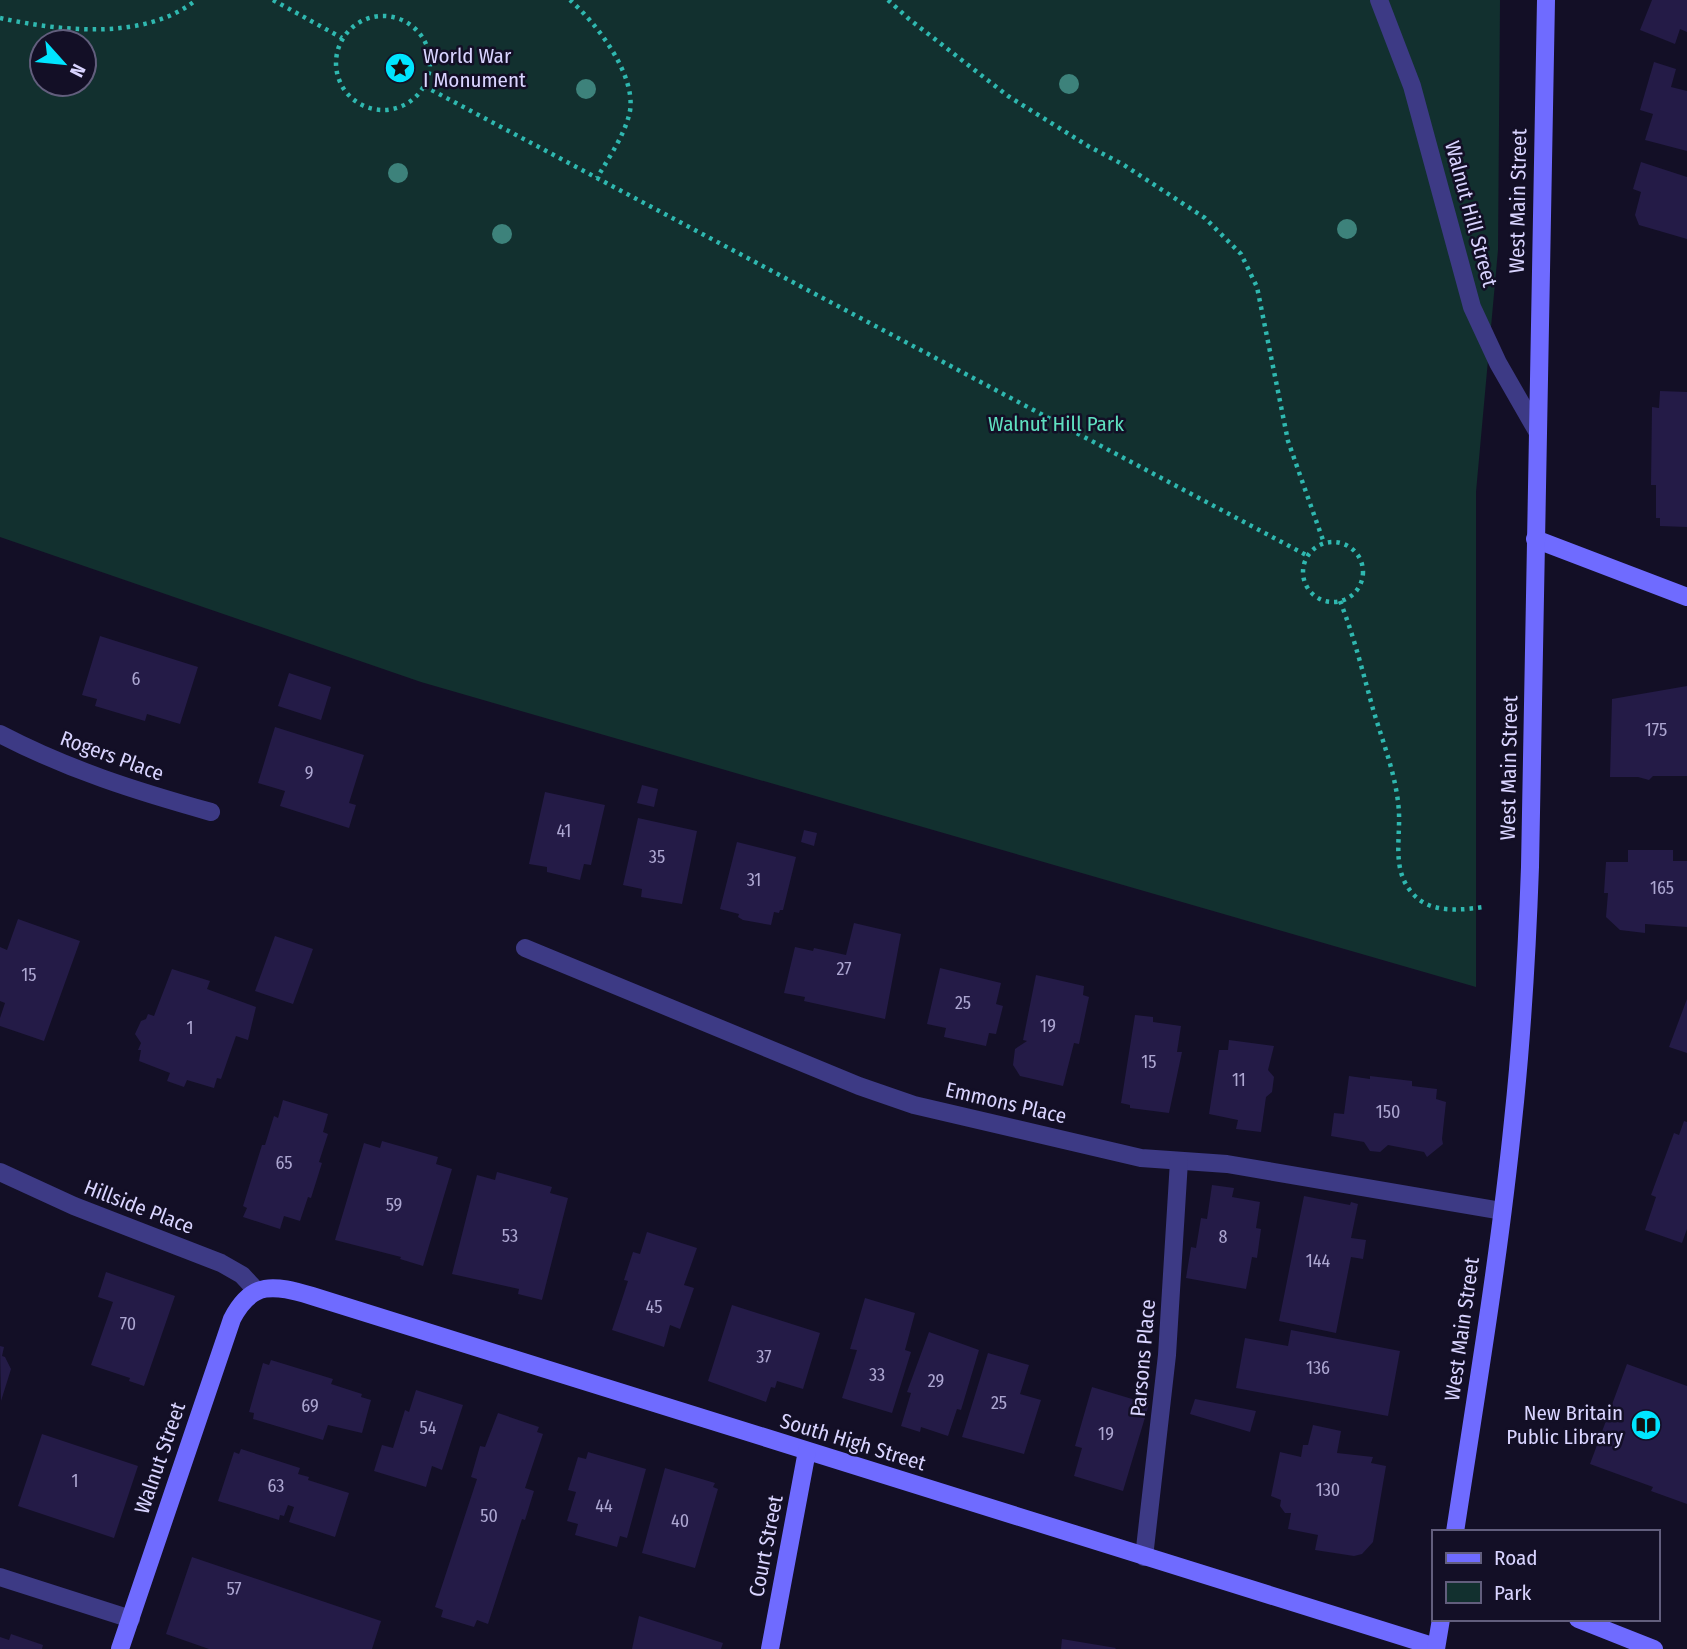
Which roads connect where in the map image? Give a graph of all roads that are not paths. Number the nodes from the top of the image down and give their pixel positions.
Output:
1 (1378, 0) edge
2 (1546, 0) edge
3 (1537, 431) junction
4 (1535, 539) junction
5 (1687, 597) edge
6 (0, 734) edge
7 (211, 812) dead end
8 (525, 948) dead end
9 (1180, 1161) junction
10 (0, 1172) edge
11 (1502, 1211) junction
12 (256, 1290) junction
13 (807, 1451) junction
14 (1455, 1530) edge
15 (1144, 1557) junction
16 (0, 1577) edge
17 (131, 1619) junction
18 (1441, 1621) edge
19 (1583, 1621) edge
20 (1436, 1648) edge
21 (120, 1649) edge
22 (769, 1649) edge
23 (1654, 1649) edge

1 - 3 street, Walnut Hill Street
2 - 3 street, West Main Street
3 - 4 street, West Main Street
4 - 5 street
4 - 11 street, West Main Street
6 - 7 street, Rogers Place
8 - 9 street, Emmons Place
9 - 11 street, Emmons Place
9 - 15 street, Parsons Place
10 - 12 street, Hillside Place
11 - 14 street, West Main Street
12 - 13 street, South High Street
12 - 17 street, Walnut Street
13 - 15 street, South High Street
13 - 22 street, Court Street
15 - 20 street, South High Street
16 - 17 street
17 - 21 street, Walnut Street
18 - 20 street
19 - 23 street

